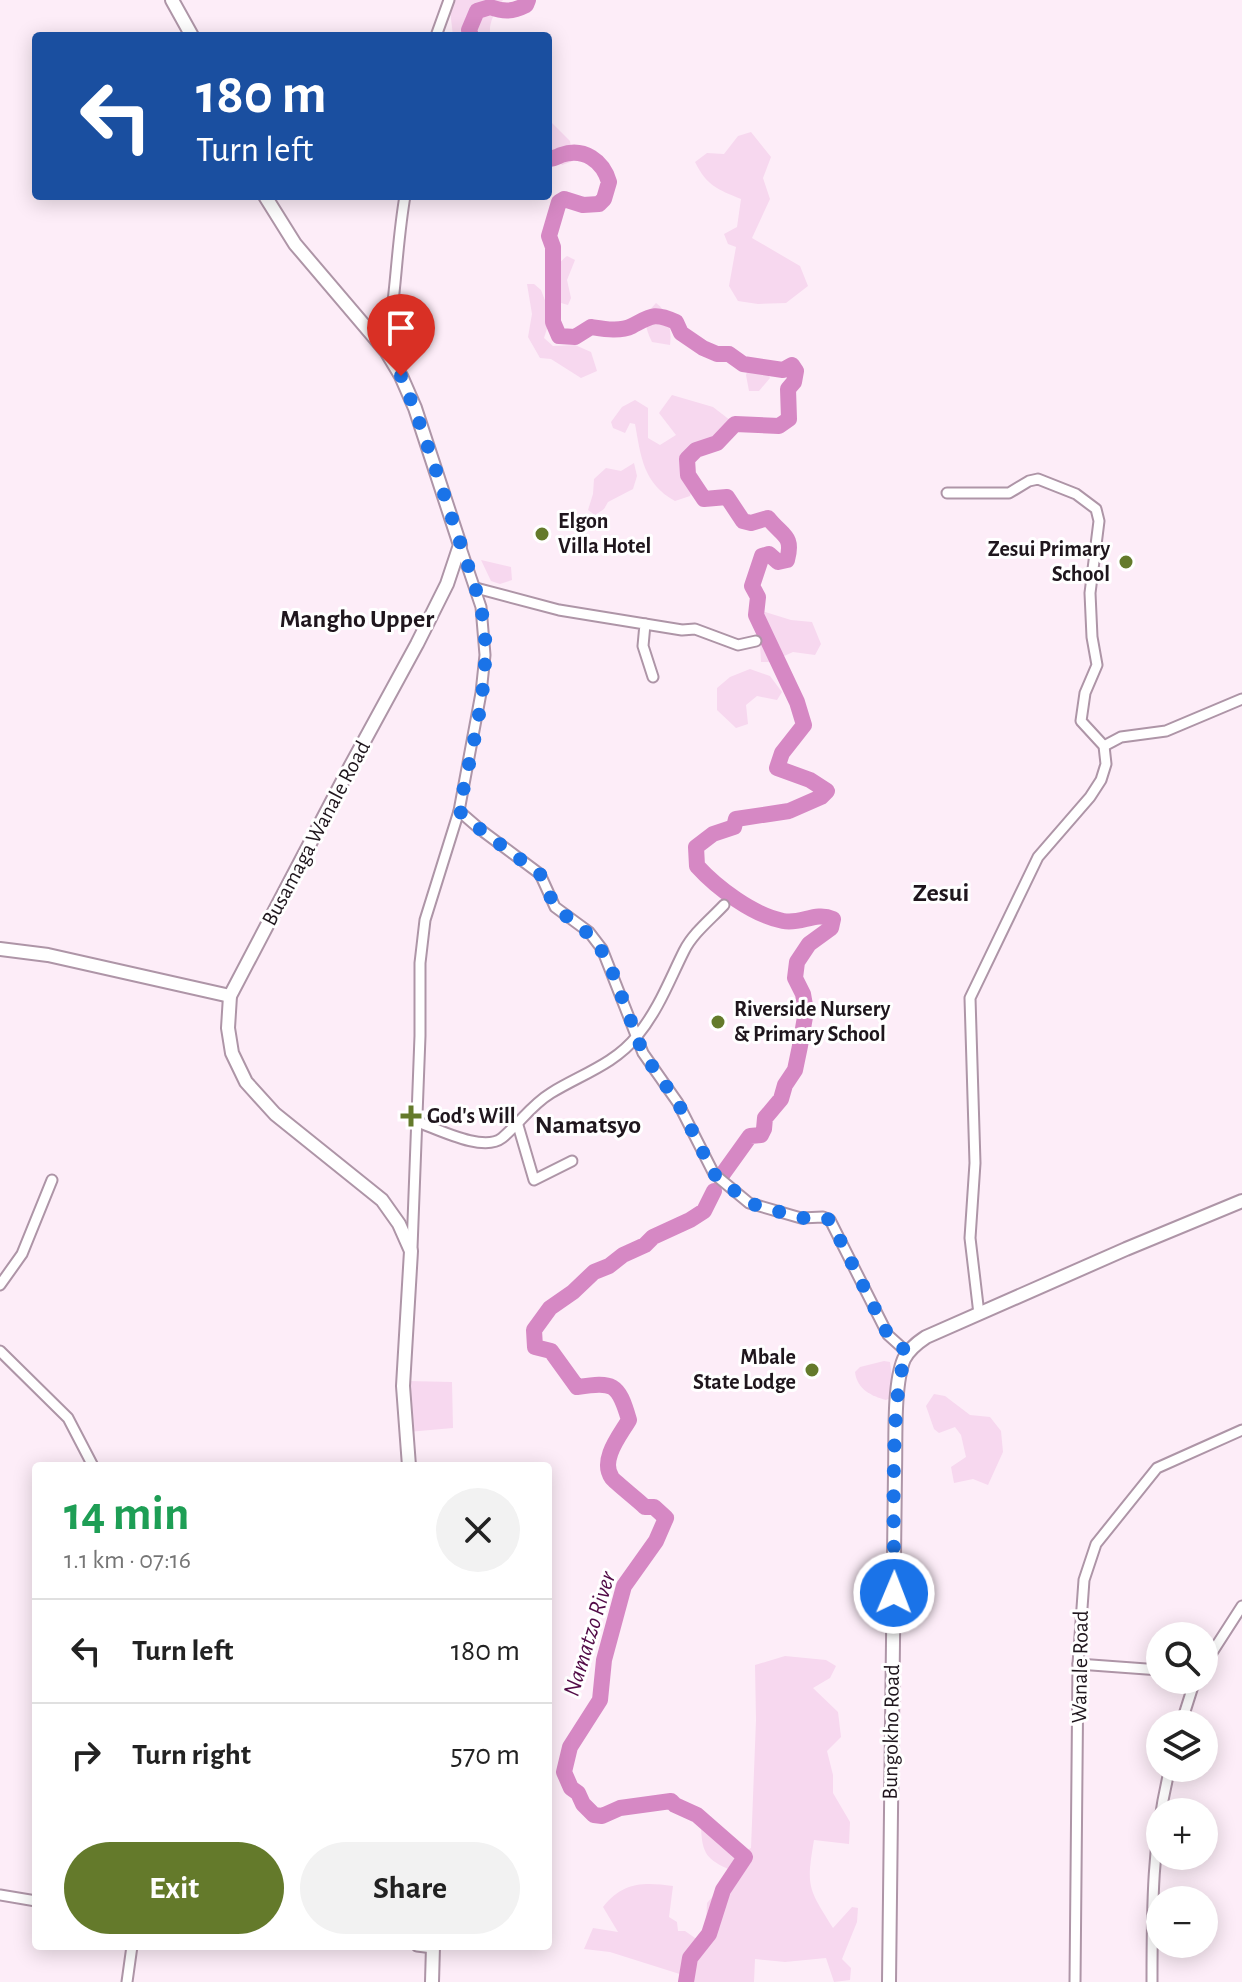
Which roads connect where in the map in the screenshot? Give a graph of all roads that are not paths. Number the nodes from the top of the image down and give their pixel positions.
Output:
1 (172, 0) edge
2 (449, 0) edge
3 (190, 32) edge
4 (437, 32) edge
5 (268, 200) edge
6 (404, 200) edge
7 (386, 351) junction
8 (947, 493) dead end
9 (460, 545) junction
10 (476, 588) junction
11 (645, 624) junction
12 (756, 641) dead end
13 (653, 677) dead end
14 (1242, 699) edge
15 (1104, 746) junction
16 (459, 811) junction
17 (724, 905) dead end
18 (0, 949) edge
19 (230, 996) junction
20 (637, 1037) junction
21 (415, 1121) junction
22 (517, 1122) junction
23 (572, 1161) dead end
24 (52, 1180) dead end
25 (1242, 1201) edge
26 (411, 1251) junction
27 (0, 1285) edge
28 (979, 1314) junction
29 (912, 1348) junction
30 (0, 1351) edge
31 (1242, 1430) edge
32 (91, 1462) edge
33 (409, 1462) edge
34 (1242, 1606) edge
35 (1218, 1643) edge
36 (1078, 1664) junction
37 (1146, 1669) edge
38 (1166, 1782) edge
39 (0, 1895) edge
40 (32, 1900) edge
41 (131, 1950) edge
42 (433, 1950) edge
43 (127, 1982) edge
44 (432, 1982) edge
45 (889, 1982) edge
46 (1075, 1982) edge
47 (1152, 1982) edge

1 - 3 street
2 - 4 street
5 - 7 street
6 - 7 street
7 - 9 street
8 - 15 street
9 - 10 street
9 - 19 street, Busamaga Wanale Road
10 - 11 street
10 - 16 street
11 - 12 street
11 - 13 street
14 - 15 street
15 - 28 street
16 - 20 street
16 - 21 street
17 - 20 street
18 - 19 street
19 - 26 street, Busamaga Wanale Road
20 - 22 street
20 - 29 street
21 - 22 street
21 - 26 street
22 - 23 street
24 - 27 street
25 - 28 street
26 - 33 street
28 - 29 street
29 - 45 street, Bungokho Road
30 - 32 street
31 - 36 street, Wanale Road
34 - 35 street
36 - 37 street
36 - 46 street, Wanale Road
38 - 47 street
39 - 40 street
41 - 43 street
42 - 44 street

